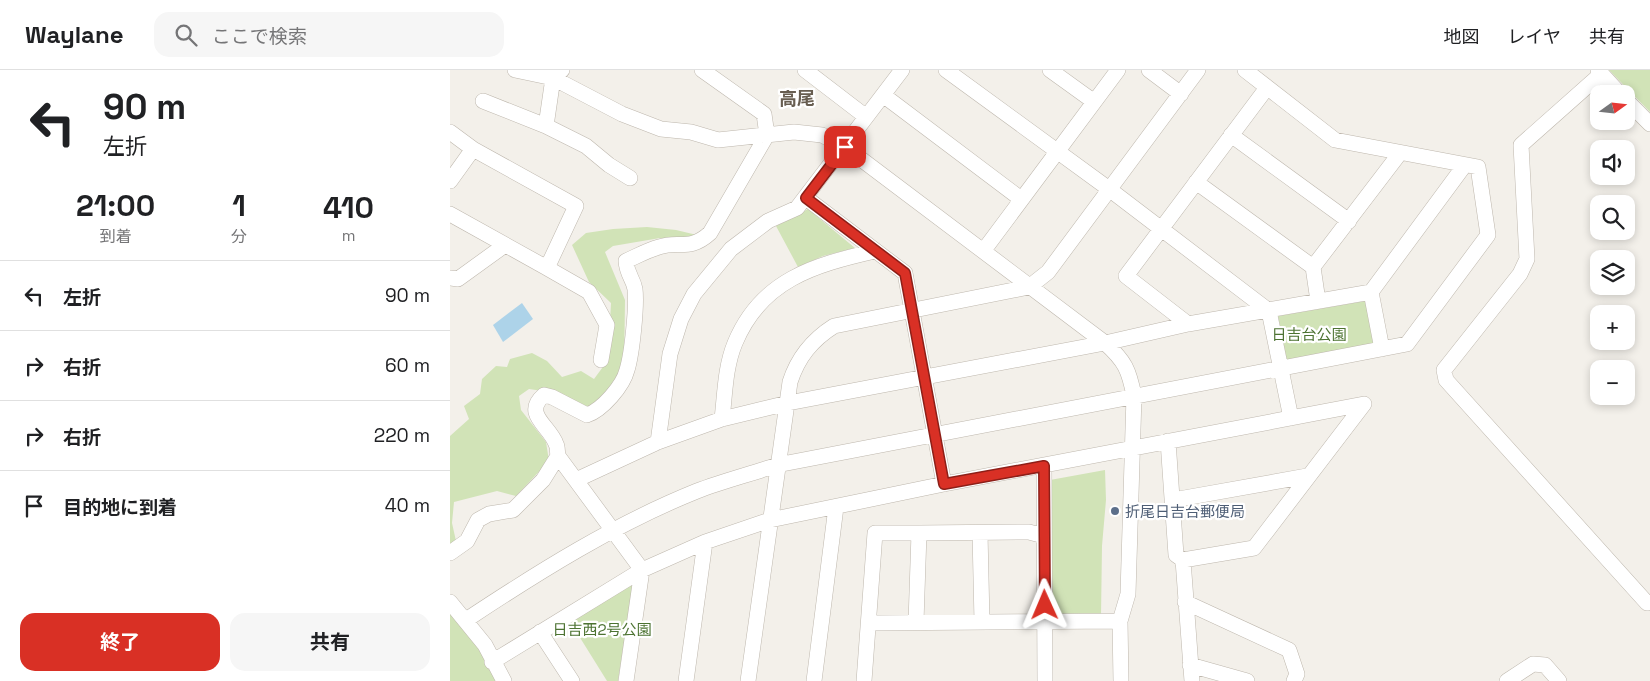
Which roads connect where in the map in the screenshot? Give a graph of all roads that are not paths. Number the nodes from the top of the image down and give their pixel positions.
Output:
1 (515, 70) edge
2 (702, 70) edge
3 (805, 70) edge
4 (902, 70) edge
5 (946, 70) edge
6 (1050, 70) edge
7 (1118, 70) edge
8 (1149, 70) edge
9 (1198, 70) edge
10 (1245, 70) edge
11 (1600, 72) edge
12 (557, 74) edge
13 (821, 75) edge
14 (1612, 85) edge
15 (1266, 88) junction
16 (1181, 94) junction
17 (883, 95) junction
18 (483, 101) dead end
19 (1093, 101) junction
20 (1635, 109) edge
21 (865, 116) junction
22 (1650, 124) edge
23 (546, 126) junction
24 (450, 132) edge
25 (767, 135) junction
26 (1231, 135) junction
27 (845, 147) junction
28 (473, 149) junction
29 (1058, 152) junction
30 (1400, 153) junction
31 (1464, 166) junction
32 (630, 178) dead end
33 (450, 181) edge
34 (1196, 182) junction
35 (1109, 189) junction
36 (806, 198) junction
37 (1021, 199) junction
38 (450, 214) edge
39 (1349, 222) junction
40 (1161, 229) junction
41 (505, 245) junction
42 (984, 250) junction
43 (875, 251) junction
44 (1313, 267) junction
45 (547, 268) junction
46 (450, 278) edge
47 (1029, 287) junction
48 (1371, 292) junction
49 (1318, 301) junction
50 (913, 310) junction
51 (1270, 311) junction
52 (1188, 324) junction
53 (1105, 343) junction
54 (1382, 349) junction
55 (601, 360) dead end
56 (1281, 369) junction
57 (924, 378) junction
58 (1134, 396) junction
59 (788, 403) junction
60 (1291, 418) junction
61 (722, 419) junction
62 (936, 434) junction
63 (1168, 441) junction
64 (658, 442) junction
65 (1132, 449) junction
66 (558, 456) junction
67 (777, 465) junction
68 (1044, 466) junction
69 (1307, 476) junction
70 (576, 480) junction
71 (944, 484) junction
72 (1173, 500) junction
73 (836, 506) junction
74 (770, 520) junction
75 (612, 530) junction
76 (919, 533) junction
77 (980, 533) junction
78 (1044, 536) junction
79 (705, 542) junction
80 (450, 553) edge
81 (1183, 560) junction
82 (642, 570) junction
83 (450, 602) edge
84 (1185, 602) junction
85 (1647, 603) dead end
86 (466, 620) junction
87 (1120, 621) junction
88 (916, 622) junction
89 (982, 622) junction
90 (1045, 622) junction
91 (869, 623) junction
92 (540, 632) junction
93 (492, 662) junction
94 (1190, 665) junction
95 (504, 681) edge
96 (572, 681) edge
97 (626, 681) edge
98 (686, 681) edge
99 (748, 681) edge
100 (814, 681) edge
101 (864, 681) edge
102 (1045, 681) edge
103 (1121, 681) edge
104 (1192, 681) edge
105 (1247, 681) edge
106 (1294, 681) edge
107 (1507, 681) edge
108 (1559, 681) edge

1 - 12 street
2 - 25 street
3 - 13 street
4 - 17 street
5 - 29 street
6 - 19 street
7 - 19 street
8 - 16 street
9 - 16 street
10 - 15 street
11 - 14 street
11 - 85 street
12 - 23 street
12 - 25 street
13 - 21 street
15 - 26 street
15 - 30 street
16 - 35 street
17 - 21 street
17 - 37 street
18 - 23 street
19 - 29 street
20 - 22 street
21 - 27 street
23 - 32 street
24 - 28 street
25 - 27 street
25 - 66 street
26 - 34 street
26 - 39 street
27 - 36 street
27 - 42 street
28 - 33 street
28 - 45 street
29 - 35 street
29 - 37 street
30 - 31 street
30 - 39 street
31 - 48 street
31 - 54 street
34 - 40 street
34 - 44 street
35 - 40 street
35 - 47 street
36 - 43 street
36 - 64 street
37 - 42 street
38 - 41 street
39 - 44 street
40 - 51 street
40 - 52 street
41 - 45 street
41 - 46 street
42 - 47 street
43 - 50 street
43 - 61 street
44 - 49 street
45 - 55 street
47 - 50 street
47 - 53 street
48 - 49 street
48 - 54 street
49 - 51 street
50 - 57 street
50 - 59 street
51 - 52 street
51 - 56 street
52 - 53 street
53 - 57 street
53 - 58 street
54 - 56 street
56 - 58 street
56 - 60 street
57 - 59 street
57 - 62 street
58 - 62 street
58 - 65 street
59 - 61 street
59 - 67 street
60 - 63 street
60 - 69 street
61 - 64 street
62 - 67 street
62 - 71 street
63 - 65 street
63 - 72 street
64 - 70 street
65 - 68 street
65 - 87 street
66 - 70 street
66 - 80 street
67 - 74 street
67 - 75 street
68 - 71 street
68 - 78 street
69 - 72 street
69 - 81 street
70 - 75 street
71 - 73 street
72 - 81 street
73 - 74 street
73 - 100 street
74 - 79 street
74 - 99 street
75 - 82 street
75 - 86 street
76 - 77 street
76 - 88 street
76 - 91 street
77 - 78 street
77 - 89 street
78 - 90 street
79 - 82 street
79 - 98 street
81 - 84 street
82 - 92 street
82 - 97 street
83 - 86 street
84 - 94 street
84 - 106 street
86 - 93 street
87 - 90 street
87 - 103 street
88 - 89 street
88 - 91 street
89 - 90 street
90 - 102 street
91 - 101 street
92 - 93 street
92 - 96 street
93 - 95 street
94 - 104 street
94 - 105 street
107 - 108 street

